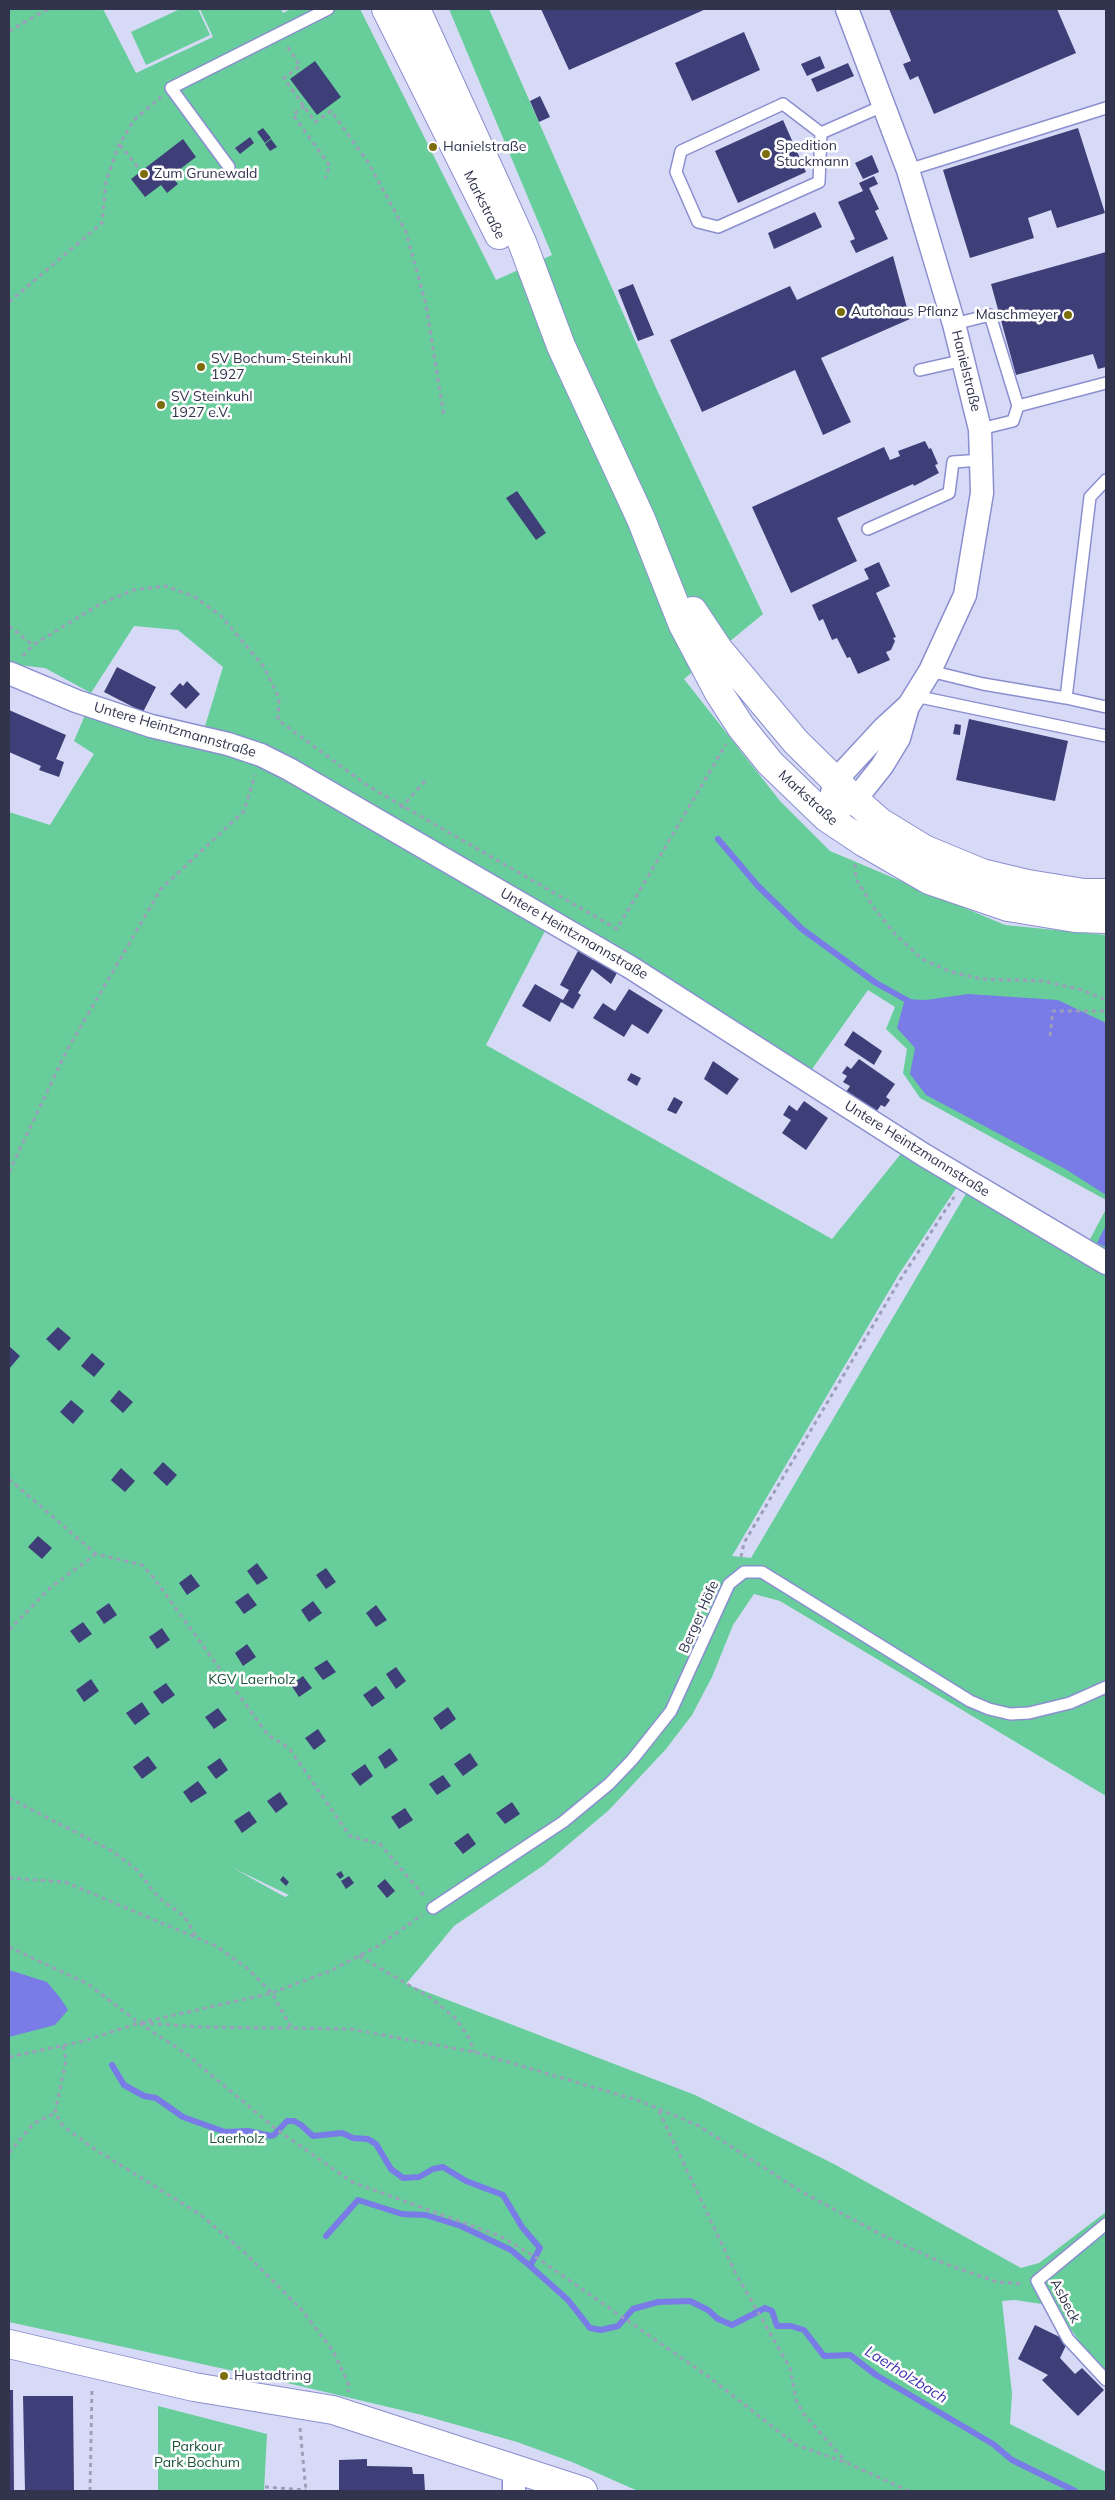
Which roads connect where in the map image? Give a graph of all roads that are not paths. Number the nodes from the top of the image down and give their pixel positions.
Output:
1 (328, 9) edge
2 (386, 9) edge
3 (416, 9) edge
4 (847, 9) edge
5 (885, 105) junction
6 (1106, 108) edge
7 (821, 133) junction
8 (228, 168) dead end
9 (908, 170) junction
10 (954, 324) junction
11 (561, 346) junction
12 (964, 360) junction
13 (920, 370) dead end
14 (1106, 383) edge
15 (1018, 406) junction
16 (980, 429) junction
17 (982, 460) junction
18 (1106, 480) edge
19 (640, 519) junction
20 (868, 530) dead end
21 (930, 671) junction
22 (9, 673) edge
23 (1066, 698) junction
24 (912, 701) junction
25 (1106, 707) edge
26 (1106, 736) edge
27 (835, 781) junction
28 (854, 800) junction
29 (826, 817) junction
30 (1106, 893) edge
31 (1106, 920) edge
32 (1106, 1263) edge
33 (1106, 1687) edge
34 (433, 1908) road end
35 (1106, 2224) edge
36 (9, 2344) edge
37 (1106, 2380) edge
38 (514, 2479) edge
39 (582, 2491) edge

1 - 8 lane
2 - 11 main road, Markstraße
3 - 11 main road, Markstraße
4 - 5 street, Hanielstraße
5 - 7 lane
5 - 9 street, Hanielstraße
6 - 9 lane
7 - 7 lane
9 - 10 street, Hanielstraße
10 - 12 street, Hanielstraße
10 - 15 lane
11 - 19 main road, Markstraße
12 - 13 lane
12 - 16 street, Hanielstraße
14 - 15 lane
15 - 16 lane
16 - 17 street, Hanielstraße
17 - 20 lane
17 - 21 street, Hanielstraße
18 - 23 lane
19 - 27 main road, Markstraße
19 - 29 main road, Markstraße
21 - 23 lane
21 - 24 street, Hanielstraße
22 - 32 street, Untere Heintzmannstraße
23 - 25 lane
24 - 26 lane
24 - 27 street, Hanielstraße
24 - 28 street, Hanielstraße
27 - 28 main road, Markstraße
27 - 29 street, Hanielstraße
28 - 29 street, Hanielstraße
28 - 30 main road, Markstraße
29 - 31 main road, Markstraße
33 - 34 lane, Berger Höfe
35 - 37 lane, Asbeck
36 - 38 main road
38 - 39 main road

